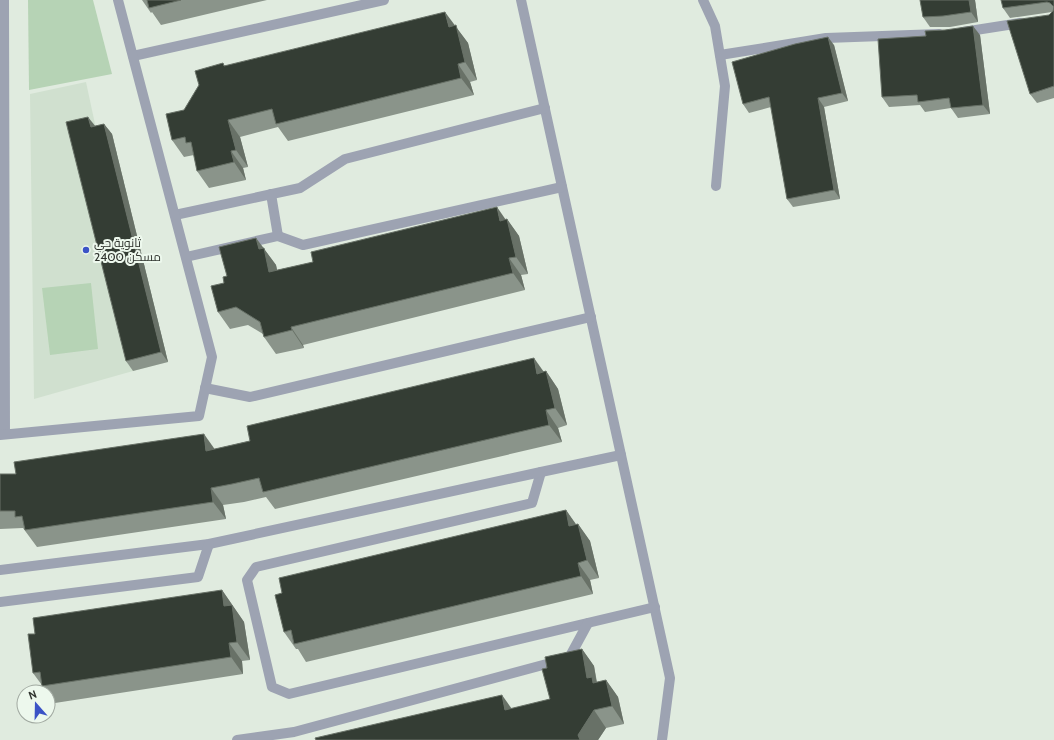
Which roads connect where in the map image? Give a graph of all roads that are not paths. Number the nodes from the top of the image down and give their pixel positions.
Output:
1 (4, 0) edge
2 (118, 0) edge
3 (384, 0) edge
4 (521, 0) edge
5 (702, 0) edge
6 (1030, 22) edge
7 (720, 55) junction
8 (133, 56) junction
9 (2, 74) edge
10 (545, 108) junction
11 (716, 186) dead end
12 (562, 187) junction
13 (271, 194) junction
14 (175, 215) junction
15 (278, 236) junction
16 (2, 242) edge
17 (186, 257) junction
18 (591, 317) junction
19 (2, 335) edge
20 (205, 388) junction
21 (2, 435) edge
22 (621, 455) junction
23 (541, 472) junction
24 (209, 544) junction
25 (0, 570) edge
26 (0, 602) edge
27 (655, 607) junction
28 (588, 623) junction
29 (294, 736) edge
30 (237, 740) edge
31 (662, 740) edge

1 - 9 street
2 - 8 street
3 - 8 street
4 - 10 street
5 - 7 street
6 - 7 street
7 - 11 street
8 - 14 street
9 - 16 street
10 - 12 street
10 - 13 street
12 - 15 street
12 - 18 street
13 - 14 street
13 - 15 street
14 - 17 street
15 - 17 street
16 - 19 street
17 - 20 street
18 - 20 street
18 - 22 street
19 - 21 street
20 - 21 street
22 - 23 street
22 - 27 street
23 - 24 street
23 - 28 street
24 - 25 street
24 - 26 street
27 - 28 street
27 - 31 street
28 - 29 street
29 - 30 street

